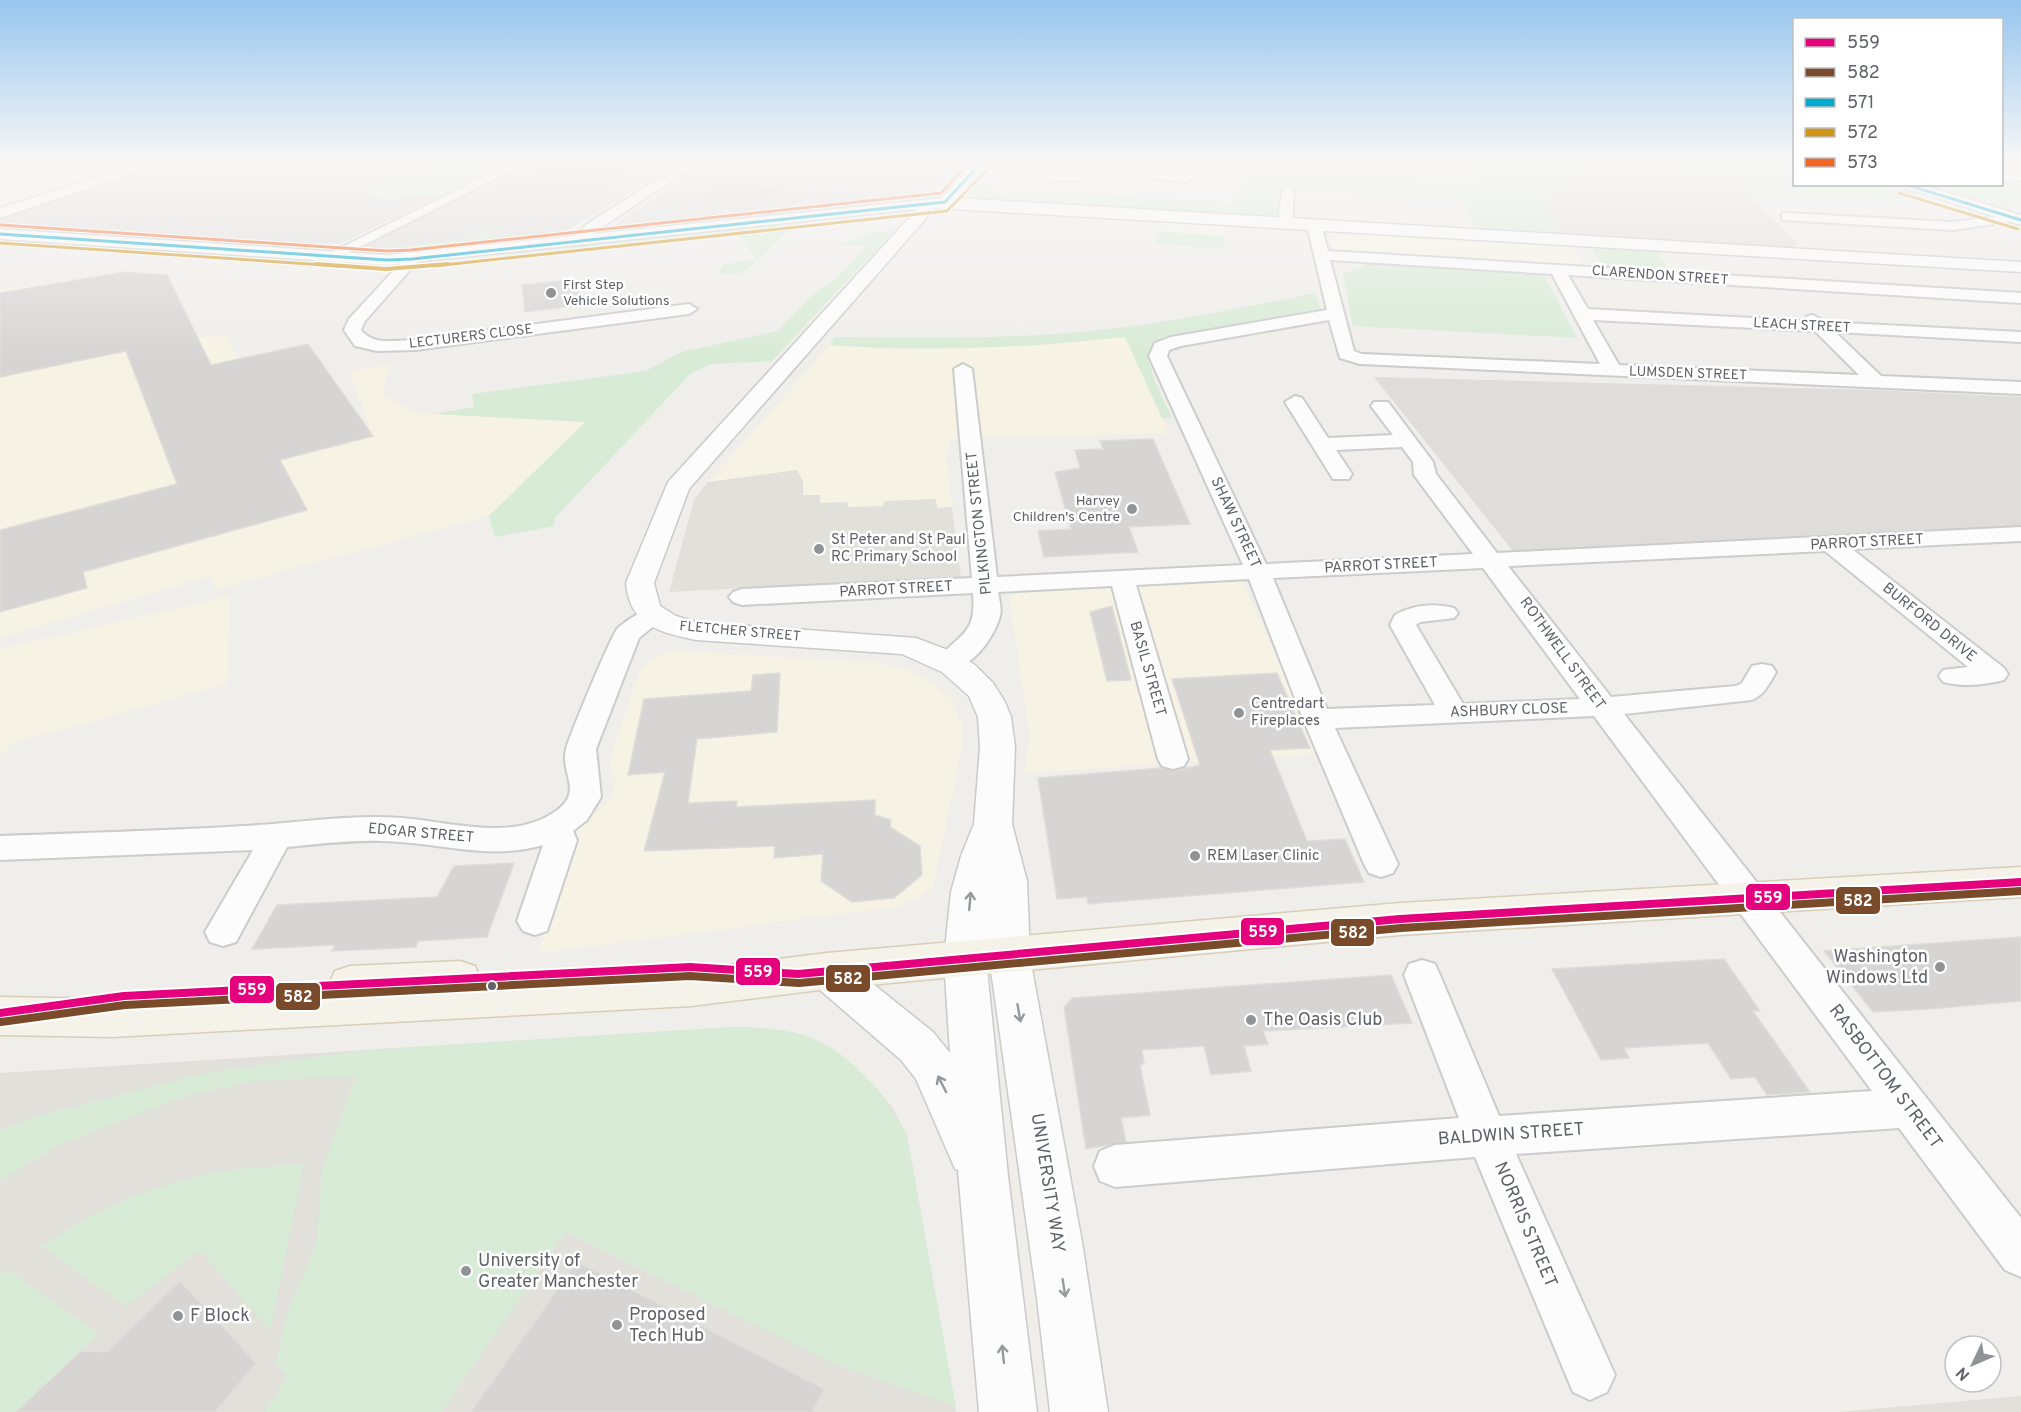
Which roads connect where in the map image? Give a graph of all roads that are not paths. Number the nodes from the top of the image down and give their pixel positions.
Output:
1 (390, 227) edge
2 (592, 227) edge
3 (712, 227) edge
4 (915, 227) edge
5 (1315, 227) edge
6 (1347, 227) edge
7 (0, 234) edge
8 (1578, 240) junction
9 (578, 241) junction
10 (1322, 255) junction
11 (331, 256) junction
12 (412, 259) junction
13 (2021, 267) edge
14 (1558, 270) junction
15 (1598, 272) junction
16 (1775, 284) junction
17 (1999, 297) junction
18 (2021, 298) edge
19 (689, 309) dead end
20 (2021, 313) edge
21 (1335, 314) junction
22 (1582, 314) junction
23 (1819, 326) junction
24 (2021, 337) edge
25 (963, 369) dead end
26 (1613, 371) junction
27 (1876, 382) junction
28 (2021, 388) edge
29 (1295, 402) dead end
30 (1382, 406) dead end
31 (1408, 441) junction
32 (1322, 444) junction
33 (1341, 474) dead end
34 (2021, 534) edge
35 (1832, 545) junction
36 (1492, 560) junction
37 (1258, 572) junction
38 (1122, 579) junction
39 (987, 585) junction
40 (742, 597) dead end
41 (1445, 613) dead end
42 (653, 616) junction
43 (950, 663) junction
44 (1762, 672) dead end
45 (1953, 676) dead end
46 (1600, 707) junction
47 (1454, 713) junction
48 (1317, 719) junction
49 (1173, 759) dead end
50 (555, 827) junction
51 (277, 836) junction
52 (0, 848) edge
53 (1382, 864) dead end
54 (2021, 882) edge
55 (1749, 899) junction
56 (535, 921) dead end
57 (223, 932) dead end
58 (987, 957) junction
59 (812, 973) junction
60 (1422, 975) dead end
61 (0, 1014) edge
62 (1908, 1108) junction
63 (1487, 1136) junction
64 (1115, 1167) dead end
65 (983, 1176) junction
66 (2021, 1254) edge
67 (1590, 1375) dead end
68 (1008, 1412) edge
69 (1079, 1412) edge

1 - 11 street
2 - 9 street
3 - 9 street
4 - 42 street
5 - 10 street
6 - 8 street
7 - 11 street
8 - 13 street
8 - 15 street
9 - 12 street
10 - 14 street, CLARENDON STREET
10 - 21 street
11 - 12 street
12 - 19 street, LECTURERS CLOSE
14 - 15 street, CLARENDON STREET
14 - 22 street
15 - 16 street, CLARENDON STREET
16 - 17 street, CLARENDON STREET
16 - 23 street
17 - 18 street, CLARENDON STREET
17 - 20 street
21 - 26 street, LUMSDEN STREET
21 - 37 street, SHAW STREET
22 - 23 street, LEACH STREET
22 - 26 street
23 - 24 street, LEACH STREET
23 - 27 street
25 - 39 street, PILKINGTON STREET
26 - 27 street, LUMSDEN STREET
27 - 28 street, LUMSDEN STREET
29 - 32 street
30 - 31 street, ROTHWELL STREET
31 - 32 street
31 - 36 street, ROTHWELL STREET
32 - 33 street
34 - 35 street, PARROT STREET
35 - 36 street, PARROT STREET
35 - 45 street, BURFORD DRIVE
36 - 37 street, PARROT STREET
36 - 46 street, ROTHWELL STREET
37 - 38 street, PARROT STREET
37 - 48 street, SHAW STREET
38 - 39 street, PARROT STREET
38 - 49 street, BASIL STREET
39 - 40 street, PARROT STREET
39 - 43 street, PILKINGTON STREET
41 - 47 street
42 - 43 street, FLETCHER STREET
42 - 50 street, EDGAR STREET
43 - 58 street, FLETCHER STREET
44 - 46 street, ASHBURY CLOSE
46 - 47 street, ASHBURY CLOSE
46 - 55 street, ROTHWELL STREET
47 - 48 street, ASHBURY CLOSE
48 - 53 street, SHAW STREET
50 - 51 street, EDGAR STREET
50 - 56 street
51 - 52 street, EDGAR STREET
51 - 57 street
54 - 55 main road
55 - 58 main road
55 - 62 street, RASBOTTOM STREET
58 - 59 main road
58 - 65 street
58 -> 69 street, UNIVERSITY WAY
59 - 61 main road
65 -> 59 street
60 - 63 street, NORRIS STREET
62 - 63 street, BALDWIN STREET
62 - 66 street, RASBOTTOM STREET
63 - 64 street, BALDWIN STREET
63 - 67 street, NORRIS STREET
68 -> 65 street

